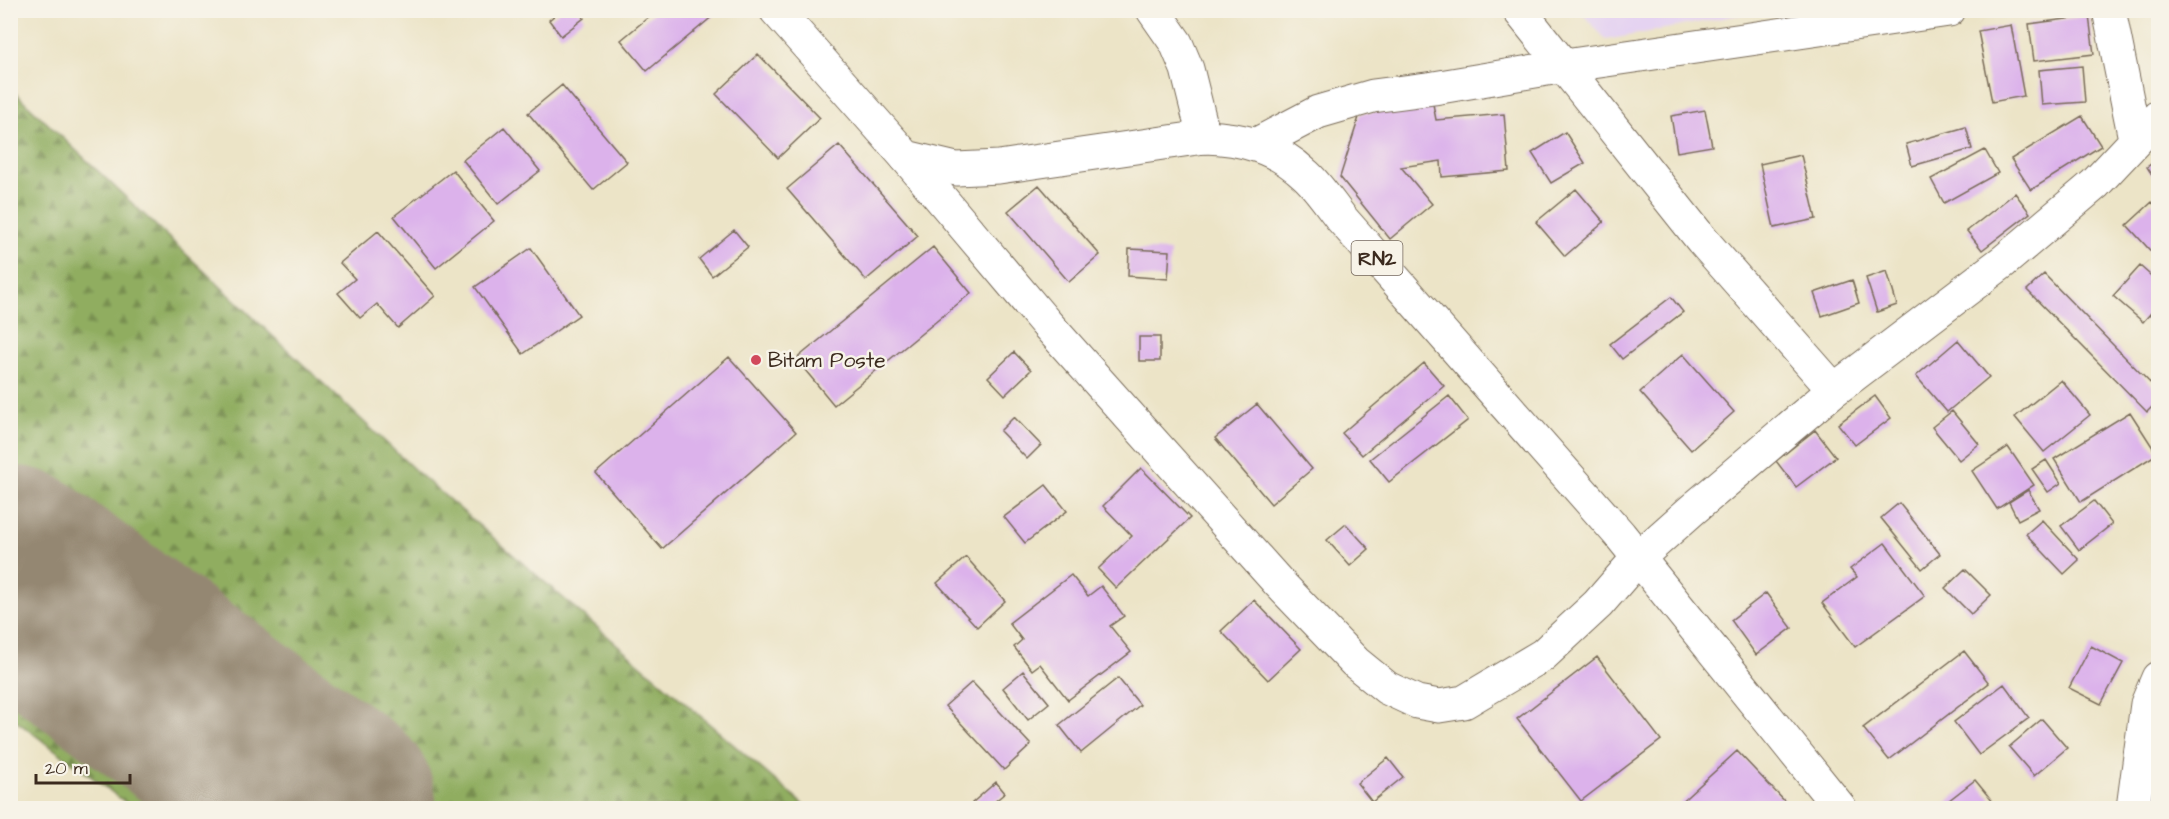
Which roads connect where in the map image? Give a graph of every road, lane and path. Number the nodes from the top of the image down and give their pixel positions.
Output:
1 (776, 10) edge
2 (1153, 10) edge
3 (1519, 10) edge
4 (1949, 10) edge
5 (2109, 10) edge
6 (1565, 66) junction
7 (2158, 117) edge
8 (1204, 137) junction
9 (2135, 139) junction
10 (1257, 144) junction
11 (906, 157) junction
12 (1834, 390) junction
13 (1638, 558) junction
14 (2158, 678) edge
15 (1839, 808) edge
16 (2133, 808) edge

1 - 11 main road
2 - 8 main road
3 - 6 main road
4 - 6 main road
5 - 9 main road
6 - 10 main road
6 - 12 main road
7 - 9 main road
8 - 10 main road, RN2
8 - 11 main road, RN2
9 - 12 main road
10 - 13 main road, RN2
11 - 13 main road
12 - 13 main road
13 - 15 main road, RN2
14 - 16 main road

